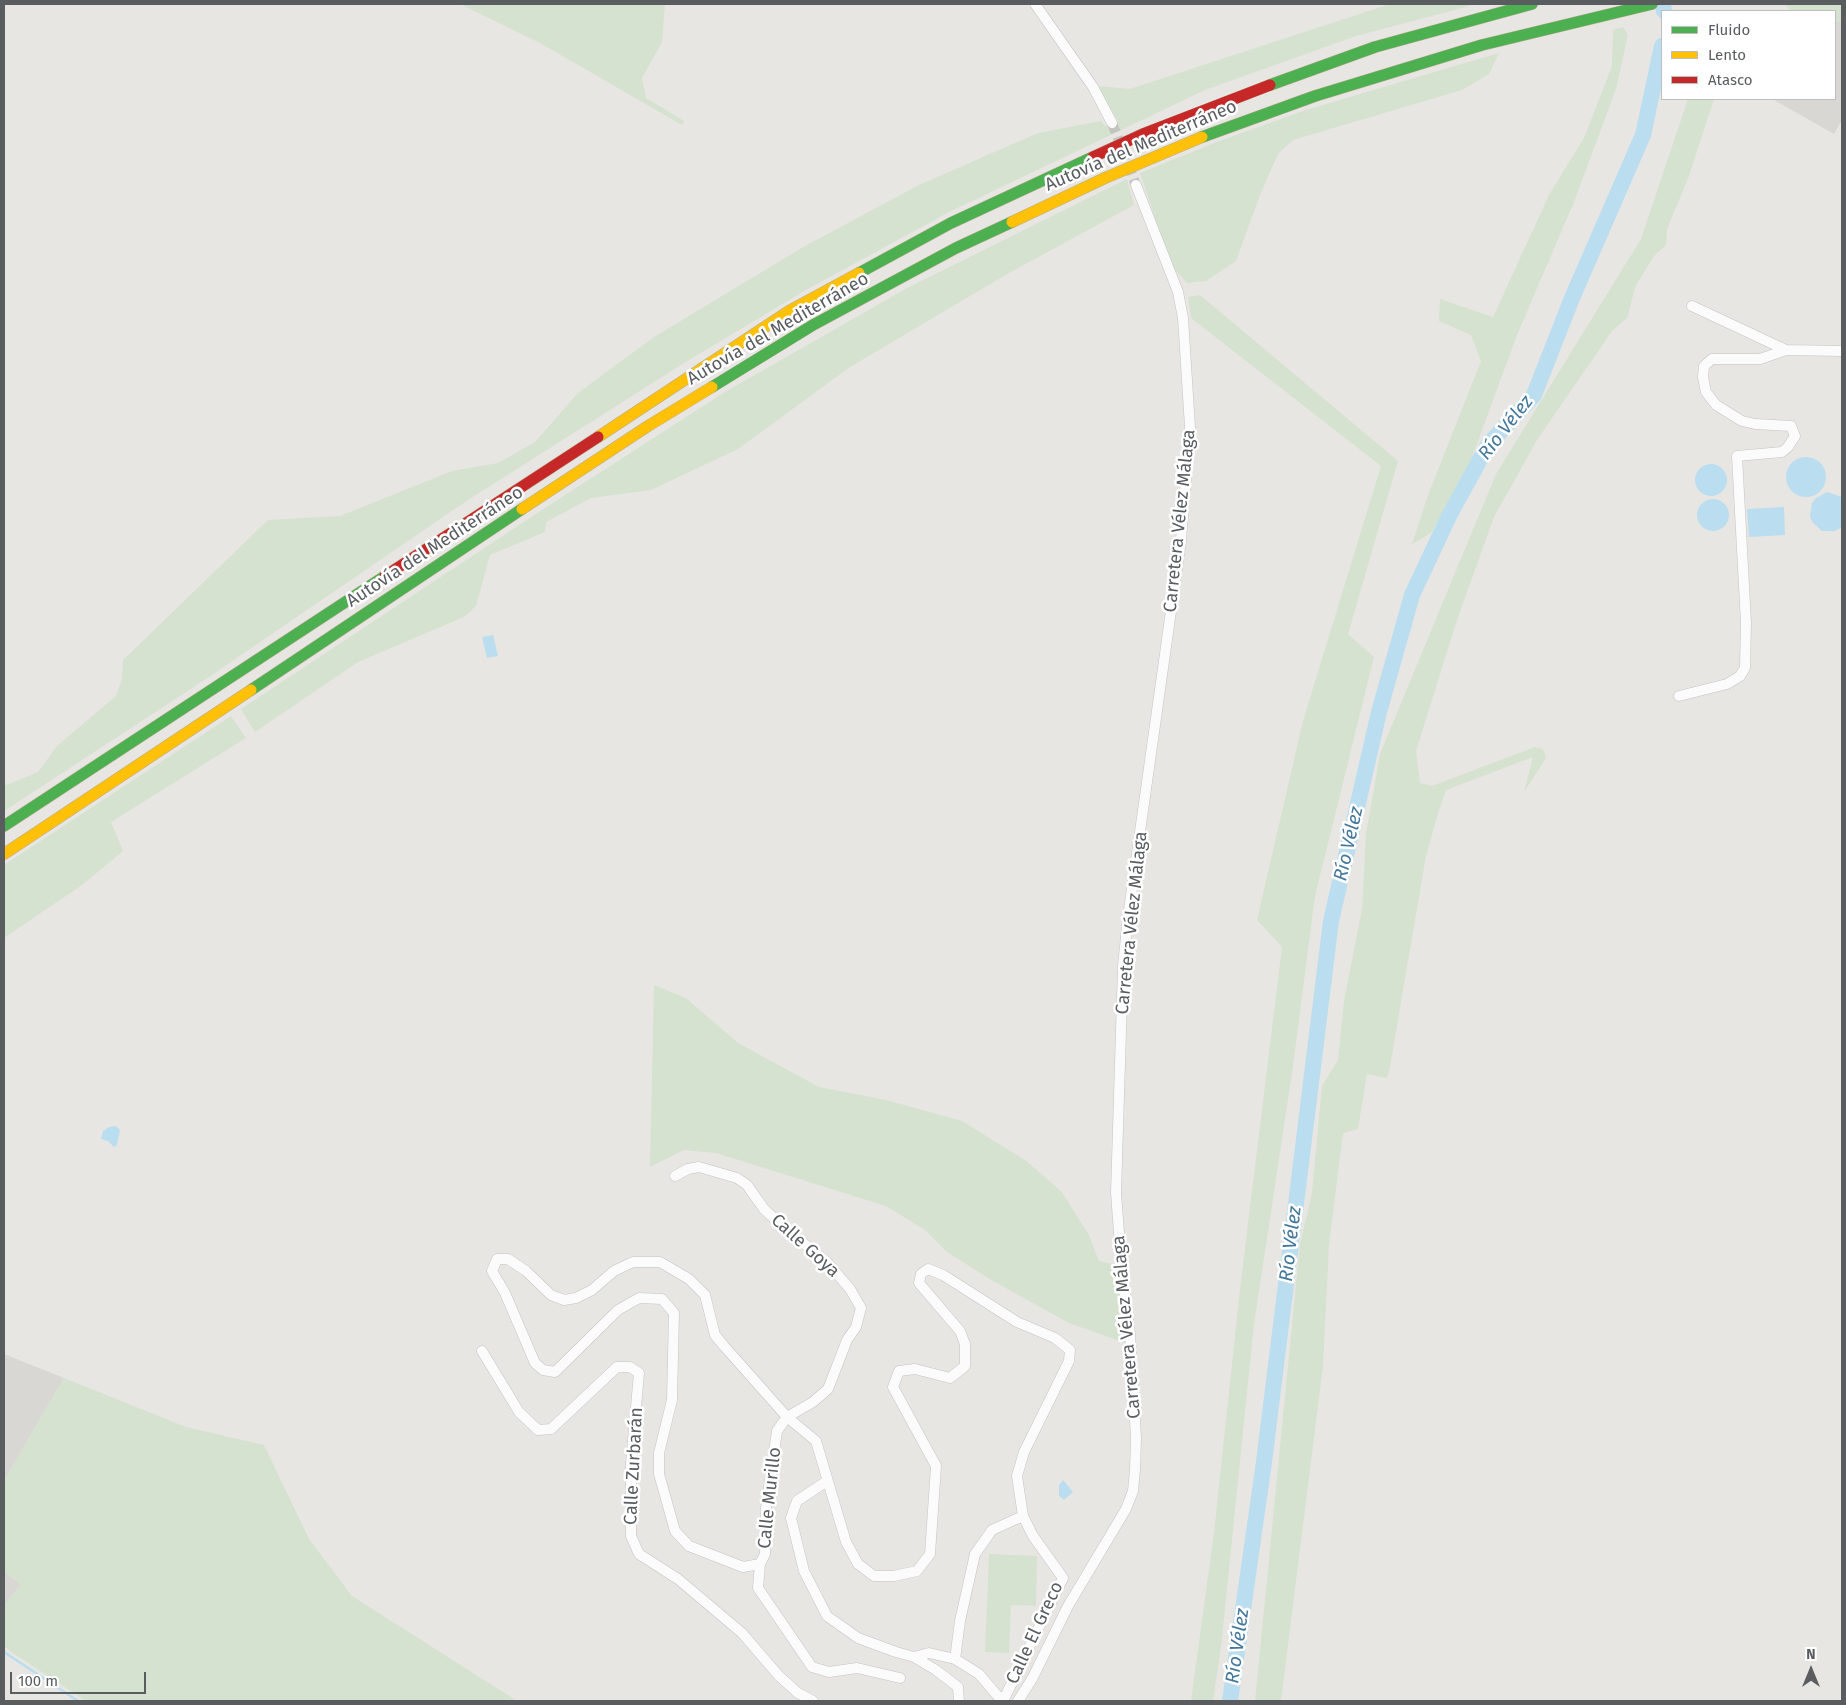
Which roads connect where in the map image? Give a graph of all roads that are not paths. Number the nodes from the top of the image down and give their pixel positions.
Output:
1 (1035, 4) edge
2 (1532, 4) edge
3 (1652, 4) edge
4 (1112, 123) tunnel mouth
5 (1136, 185) tunnel mouth
6 (1692, 306) dead end
7 (1786, 350) junction
8 (1842, 351) edge
9 (1679, 696) dead end
10 (4, 826) edge
11 (4, 854) edge
12 (675, 1176) dead end
13 (482, 1351) dead end
14 (787, 1417) junction
15 (827, 1481) junction
16 (1023, 1516) junction
17 (760, 1564) junction
18 (914, 1657) junction
19 (955, 1659) junction
20 (900, 1678) dead end
21 (814, 1701) edge
22 (959, 1701) edge
23 (1002, 1701) edge
24 (1018, 1701) edge

1 - 4 street
2 - 10 highway, Autovía del Mediterráneo
3 - 11 highway, Autovía del Mediterráneo
5 - 24 street, Carretera Vélez Málaga
6 - 7 street
7 - 8 street
7 - 9 street
12 - 14 street, Calle Goya
13 - 21 street, Calle Zurbarán
14 - 15 street
14 - 17 street, Calle Murillo
14 - 17 street, Calle Murillo
15 - 16 street, Calle El Greco
15 - 18 street
16 - 19 street
16 - 23 street, Calle El Greco
17 - 20 street, Calle Murillo
18 - 19 street
18 - 22 street
19 - 23 street

